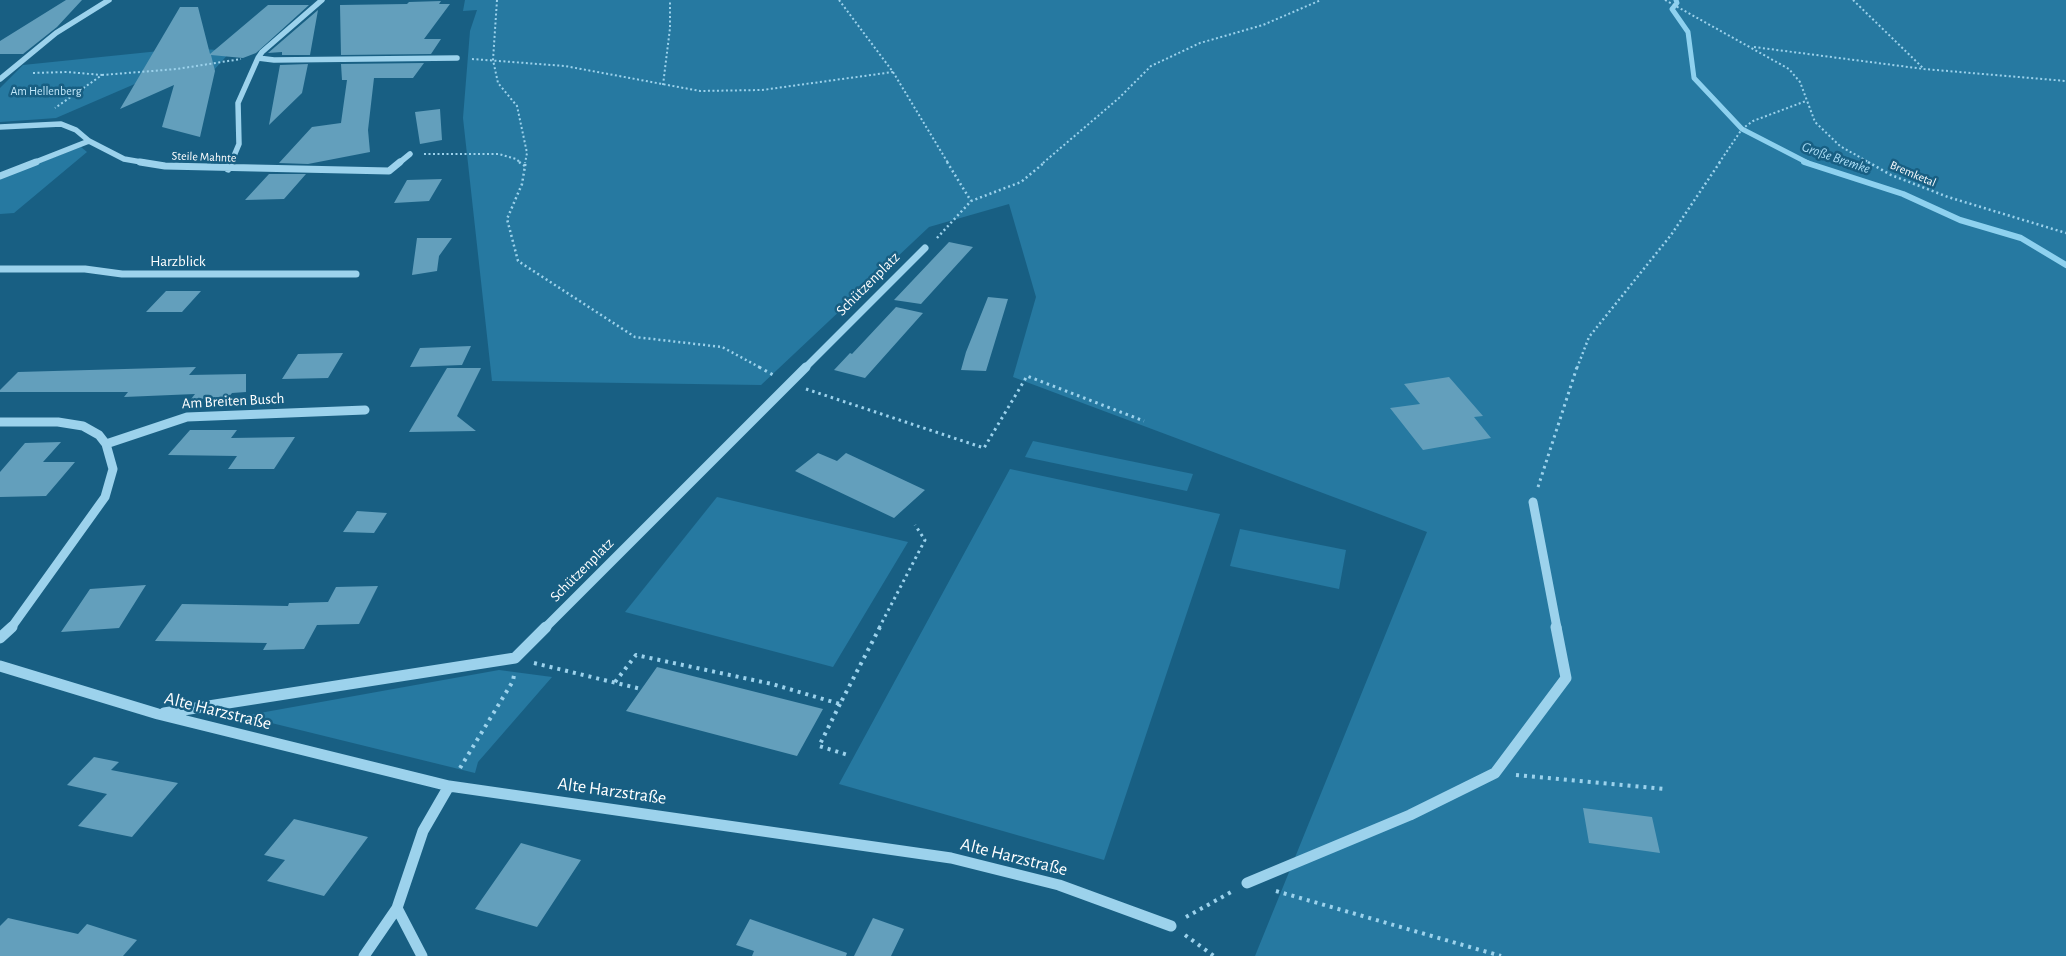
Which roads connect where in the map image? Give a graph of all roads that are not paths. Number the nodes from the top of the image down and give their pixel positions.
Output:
1 (109, 0) edge
2 (322, 0) edge
3 (258, 58) junction
4 (457, 58) road end
5 (2, 77) edge
6 (0, 127) edge
7 (89, 141) junction
8 (410, 154) road end
9 (228, 169) junction
10 (389, 171) joint
11 (0, 176) edge
12 (925, 248) road end
13 (0, 269) edge
14 (356, 274) dead end
15 (366, 410) dead end
16 (0, 422) edge
17 (106, 444) junction
18 (1534, 502) road end
19 (0, 638) edge
20 (0, 666) edge
21 (158, 714) junction
22 (449, 786) junction
23 (1247, 883) road end
24 (397, 908) junction
25 (1171, 926) road end
26 (364, 956) edge
27 (422, 956) edge

1 - 5 street
2 - 3 street
3 - 4 street
3 - 9 street
6 - 7 street, Steile Mahnte
7 - 9 street, Steile Mahnte
7 - 11 street
8 - 10 street, Steile Mahnte
9 - 10 street, Steile Mahnte
12 - 21 street, Schützenplatz
13 - 14 street, Harzblick
15 - 17 street, Am Breiten Busch
16 - 17 street
17 - 19 street
18 - 23 street
20 - 21 street, Alte Harzstraße
21 - 22 street, Alte Harzstraße
22 - 24 street
22 - 25 street, Alte Harzstraße
24 - 26 street
24 - 27 street

